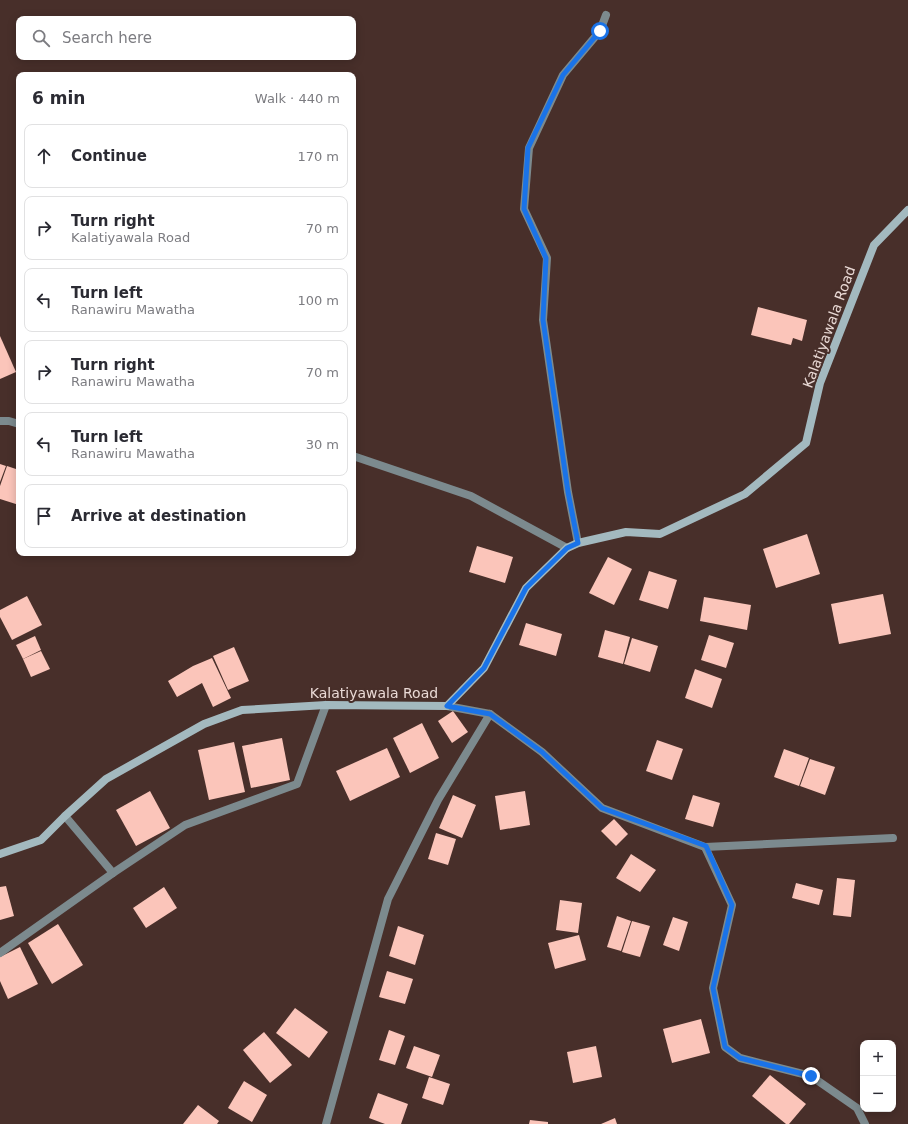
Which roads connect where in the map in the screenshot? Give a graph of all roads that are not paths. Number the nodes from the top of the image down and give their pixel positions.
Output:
1 (606, 14) dead end
2 (908, 210) edge
3 (0, 422) edge
4 (16, 423) edge
5 (356, 457) edge
6 (578, 543) junction
7 (567, 548) junction
8 (326, 705) junction
9 (447, 706) junction
10 (490, 714) junction
11 (65, 816) junction
12 (892, 838) dead end
13 (706, 846) junction
14 (0, 854) edge
15 (113, 872) junction
16 (0, 953) edge
17 (326, 1124) edge
18 (865, 1124) edge

1 - 6 street
2 - 6 street, Kalatiyawala Road
3 - 4 street
5 - 7 street
6 - 7 street, Kalatiyawala Road
7 - 9 street, Kalatiyawala Road
8 - 9 street, Kalatiyawala Road
8 - 11 street, Kalatiyawala Road
8 - 15 street
9 - 10 street
10 - 13 street
10 - 17 street
11 - 14 street, Kalatiyawala Road
11 - 15 street
12 - 13 street
13 - 18 street
15 - 16 street

